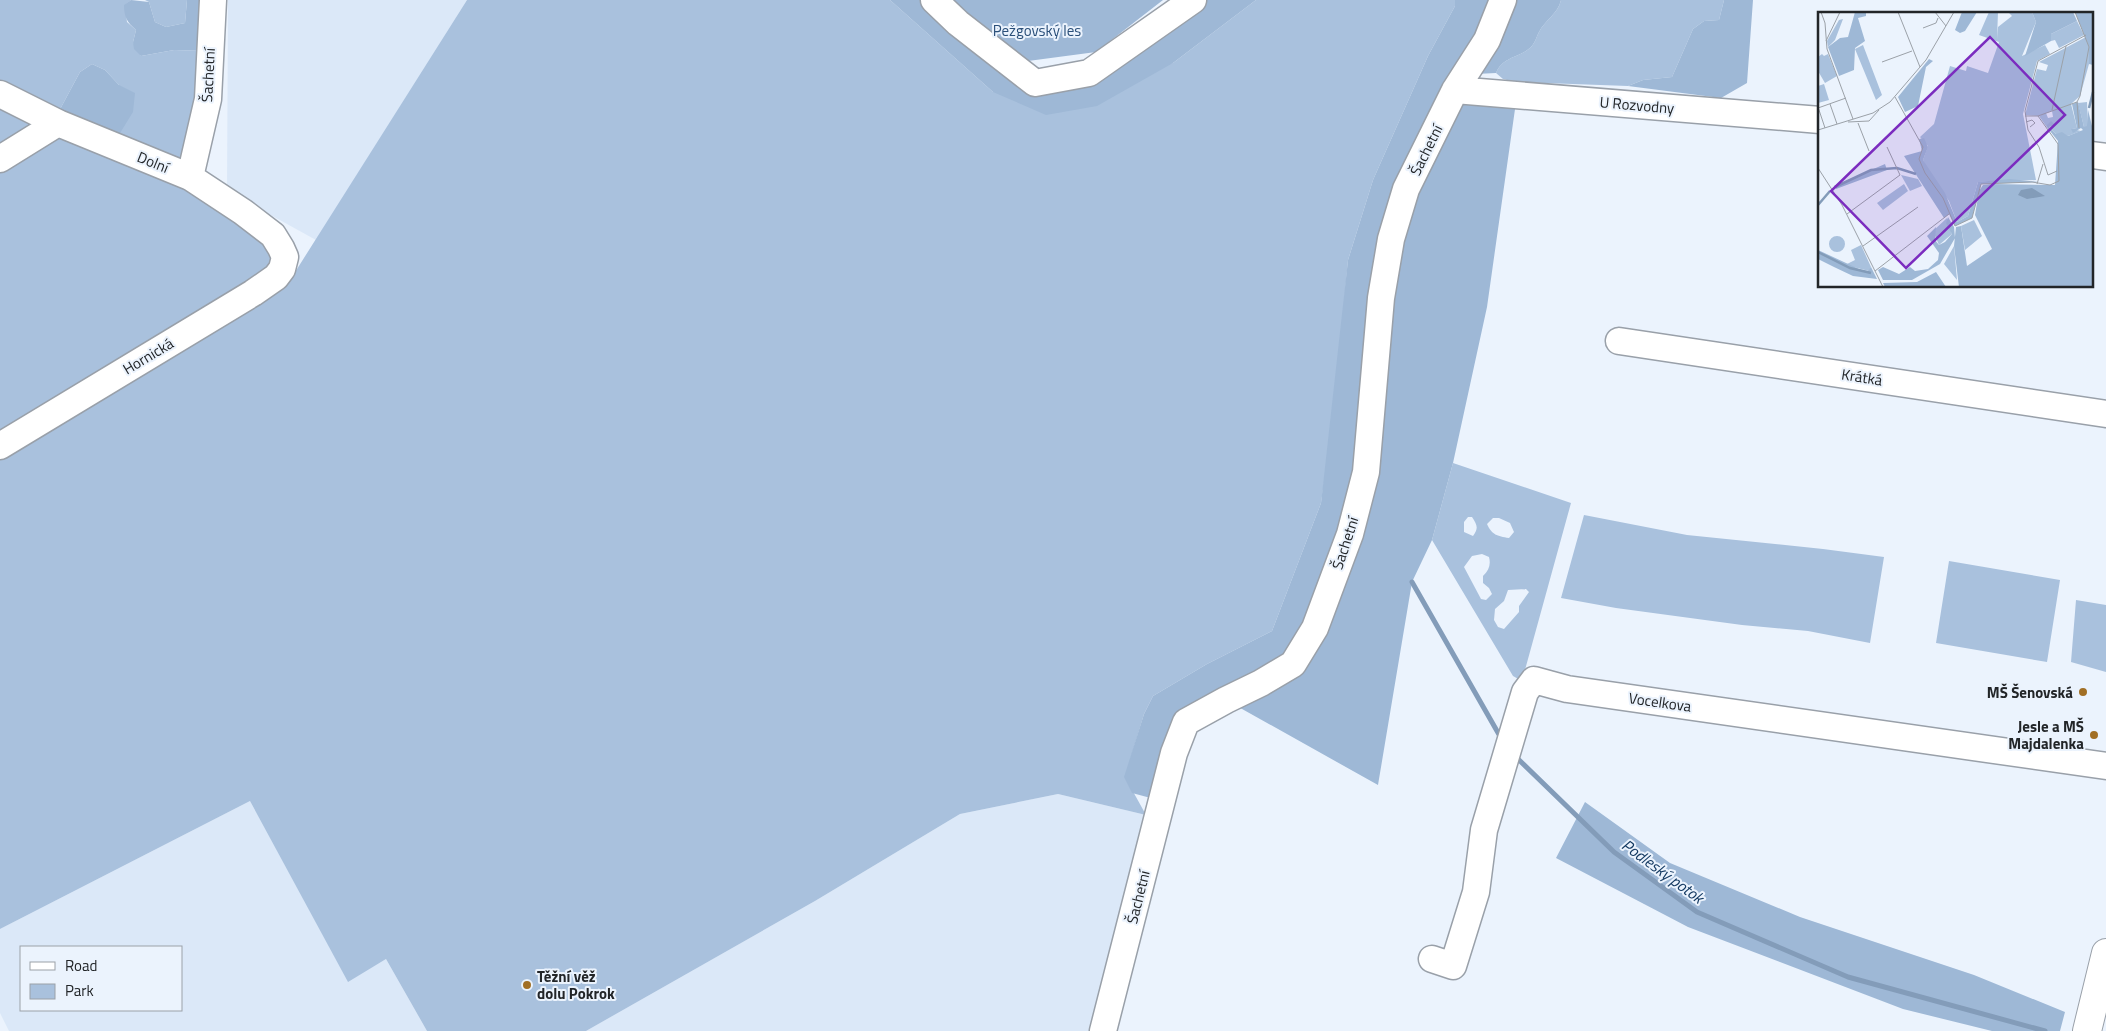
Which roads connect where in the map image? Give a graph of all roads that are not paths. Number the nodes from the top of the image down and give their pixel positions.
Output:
1 (213, 0) edge
2 (934, 0) edge
3 (1193, 0) edge
4 (1503, 0) edge
5 (1455, 90) junction
6 (0, 94) edge
7 (1818, 120) edge
8 (58, 123) junction
9 (0, 159) edge
10 (190, 177) junction
11 (285, 257) joint
12 (1619, 341) dead end
13 (2106, 414) edge
14 (0, 446) edge
15 (2106, 766) edge
16 (2106, 952) edge
17 (1432, 959) dead end
18 (1103, 1031) edge
19 (2087, 1031) edge

1 - 10 street, Šachetní
2 - 3 street
4 - 5 street, Šachetní
5 - 7 street, U Rozvodny
5 - 18 street, Šachetní
6 - 8 street, Dolní
8 - 9 street
8 - 10 street, Dolní
10 - 11 street, Dolní
11 - 14 street, Hornická
12 - 13 street, Krátká
15 - 17 street, Vocelkova
16 - 19 main road

